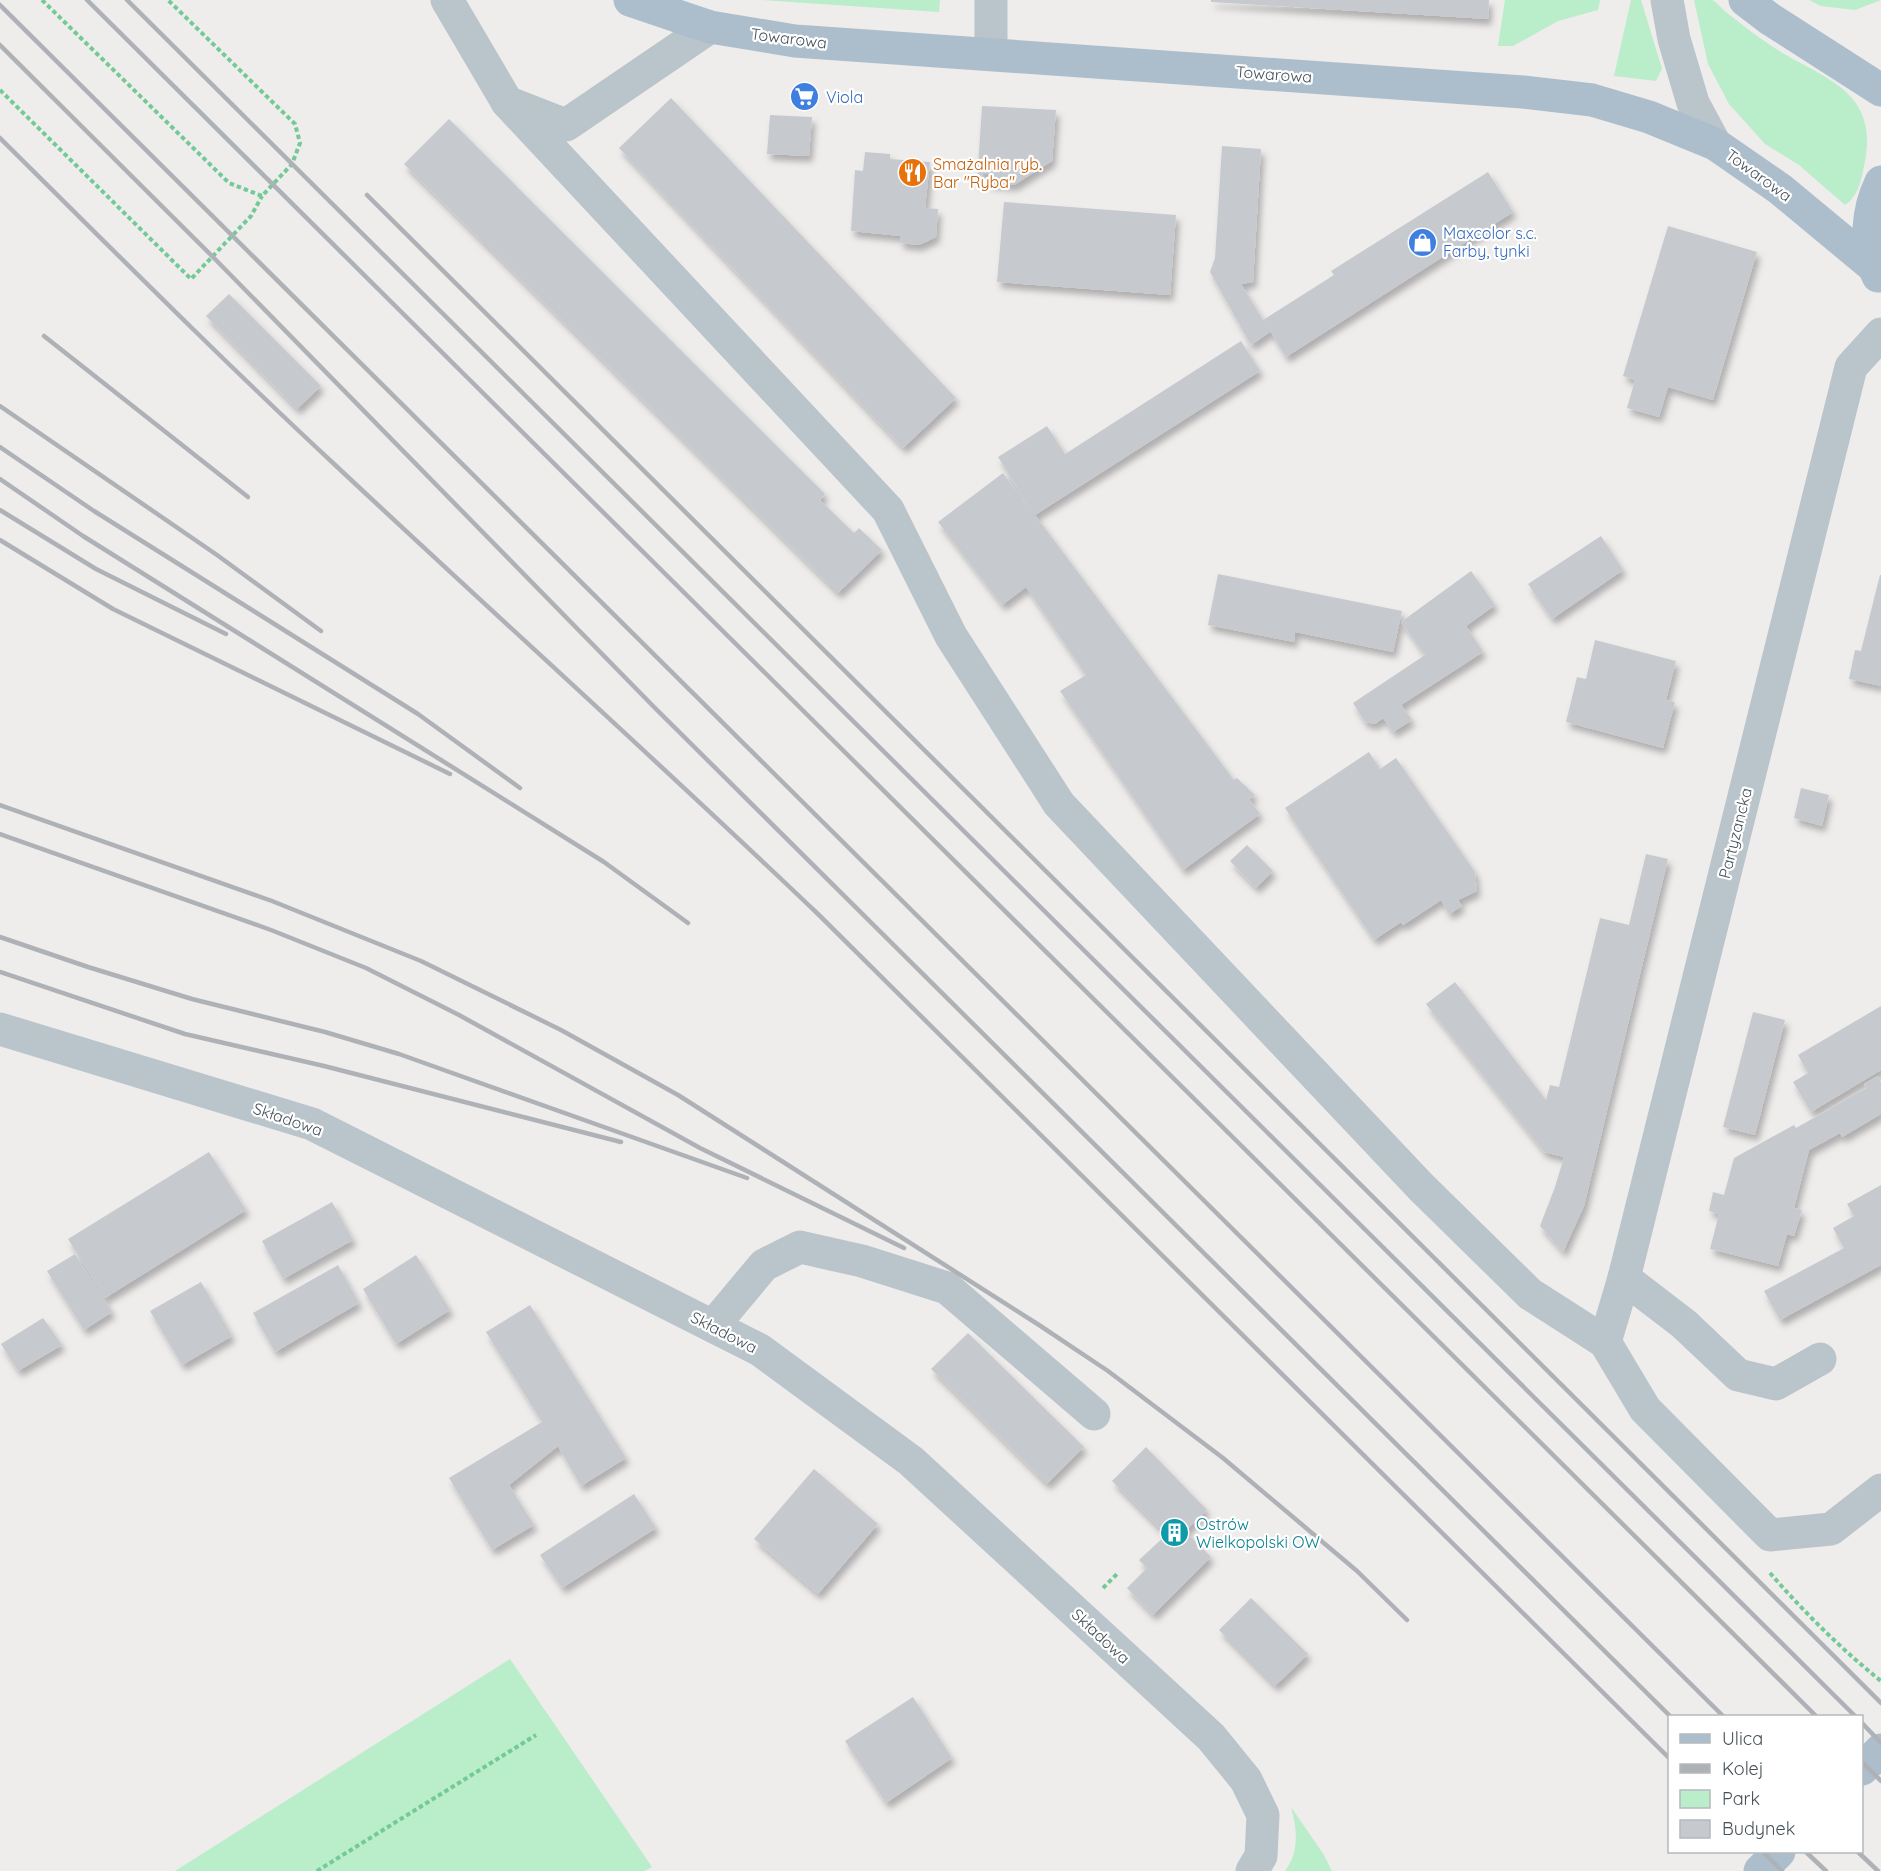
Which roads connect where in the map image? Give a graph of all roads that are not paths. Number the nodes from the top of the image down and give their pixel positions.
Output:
1 (447, 0) edge
2 (630, 0) edge
3 (991, 0) edge
4 (1667, 0) edge
5 (1745, 0) edge
6 (710, 27) junction
7 (991, 54) junction
8 (1881, 90) edge
9 (507, 102) junction
10 (1715, 144) junction
11 (1881, 182) edge
12 (1877, 275) edge
13 (1881, 334) edge
14 (0, 1029) edge
15 (1624, 1278) junction
16 (713, 1326) junction
17 (1605, 1342) junction
18 (1820, 1359) dead end
19 (1094, 1414) dead end
20 (1881, 1490) edge
21 (1881, 1750) edge
22 (1863, 1768) edge
23 (1777, 1853) edge
24 (1252, 1871) edge
25 (1760, 1871) edge

1 - 9 street
2 - 6 main road, Towarowa
3 - 7 street
4 - 10 street
5 - 8 main road
6 - 7 main road, Towarowa
6 - 9 street
7 - 10 main road, Towarowa
9 - 17 street
10 - 12 main road, Towarowa
11 - 12 main road
13 - 15 street, Partyzancka
14 - 16 street, Składowa
15 - 17 street, Partyzancka
15 - 18 street
16 - 19 street
16 - 24 street, Składowa
17 - 20 street
21 - 22 main road
23 - 25 main road

